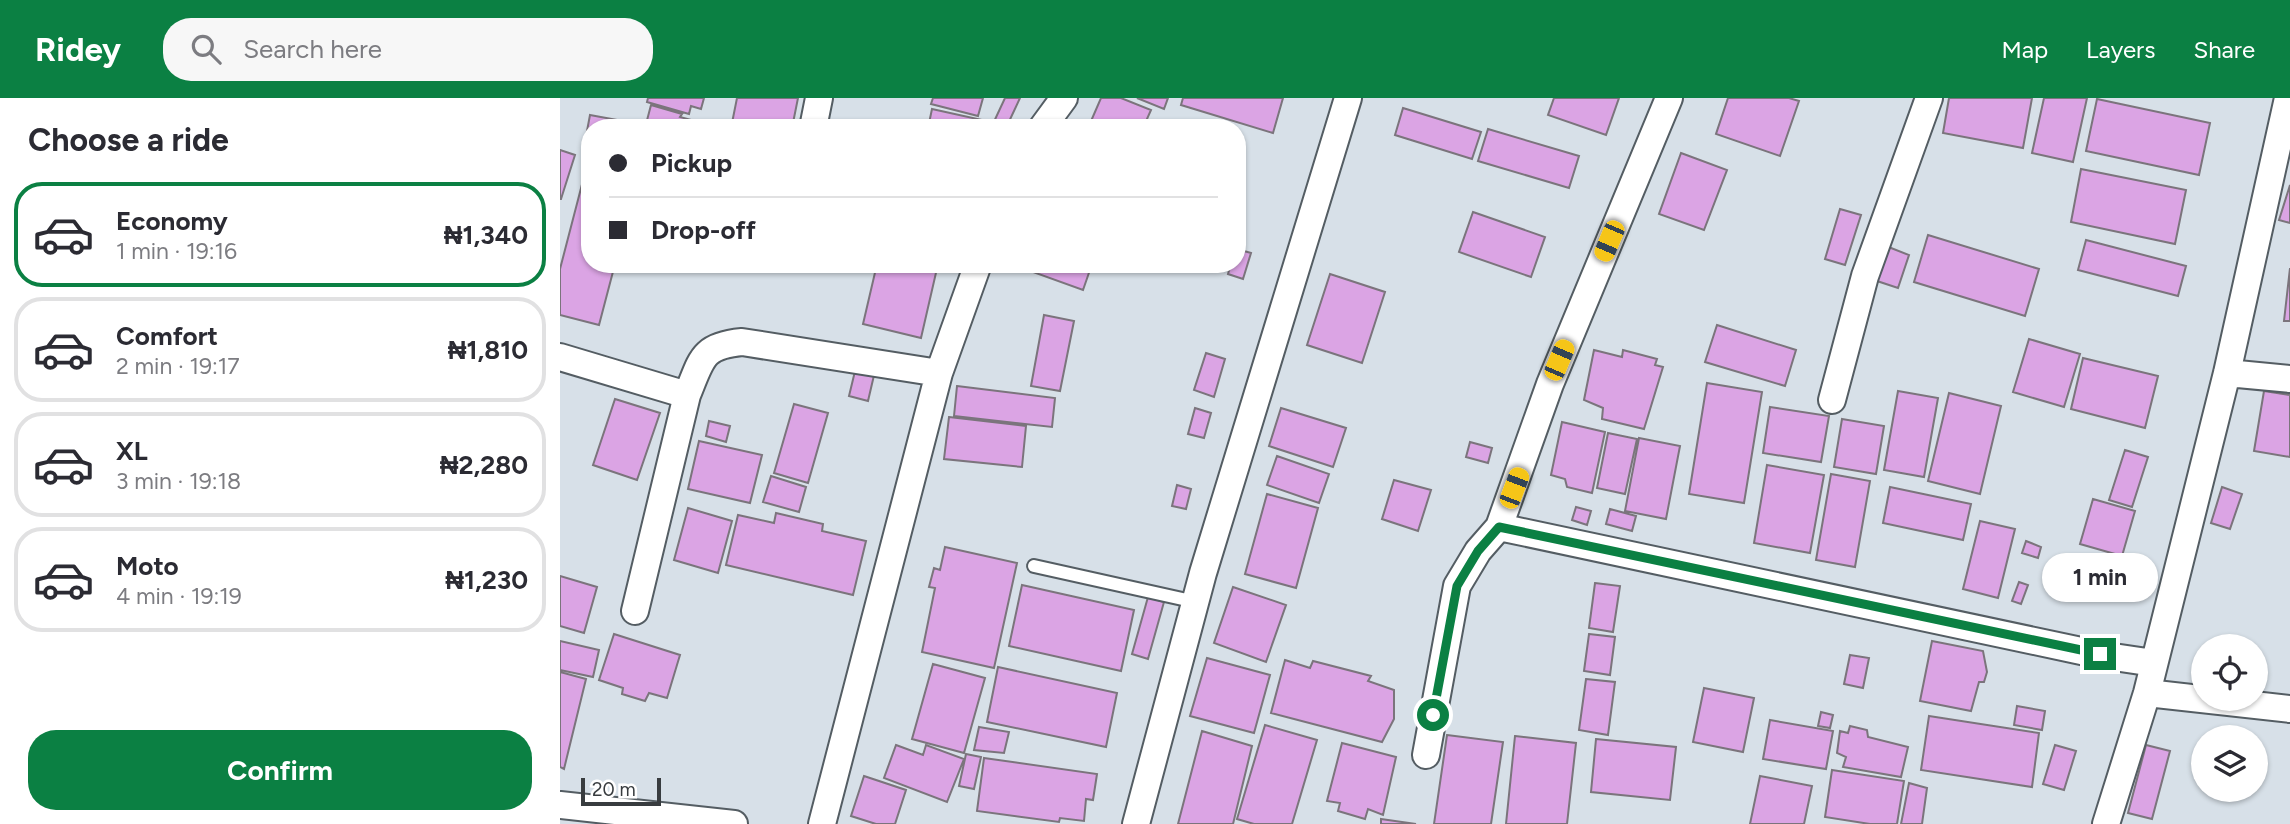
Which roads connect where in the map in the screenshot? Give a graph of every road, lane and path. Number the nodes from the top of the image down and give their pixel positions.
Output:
1 (819, 98) edge
2 (1064, 98) edge
3 (1348, 98) edge
4 (1669, 98) edge
5 (1929, 98) edge
6 (2288, 98) edge
7 (815, 119) edge
8 (1049, 119) edge
9 (975, 273) edge
10 (560, 357) edge
11 (939, 373) junction
12 (2228, 373) junction
13 (2290, 379) edge
14 (687, 395) junction
15 (1832, 400) dead end
16 (1499, 527) junction
17 (1034, 566) dead end
18 (1196, 602) junction
19 (635, 611) dead end
20 (2154, 663) junction
21 (2147, 693) junction
22 (2290, 709) edge
23 (1426, 755) dead end
24 (560, 805) edge
25 (734, 824) edge
26 (822, 824) edge
27 (1136, 824) edge
28 (2106, 824) edge

1 - 7 street
2 - 8 street
3 - 18 street
4 - 16 street
5 - 15 street
6 - 12 street
9 - 11 street
10 - 14 street
11 - 14 street
11 - 26 street
12 - 13 street
12 - 20 street
14 - 19 street
16 - 20 street
16 - 23 street
17 - 18 lane
18 - 27 street
20 - 21 street
21 - 22 street
21 - 28 street
24 - 25 street

